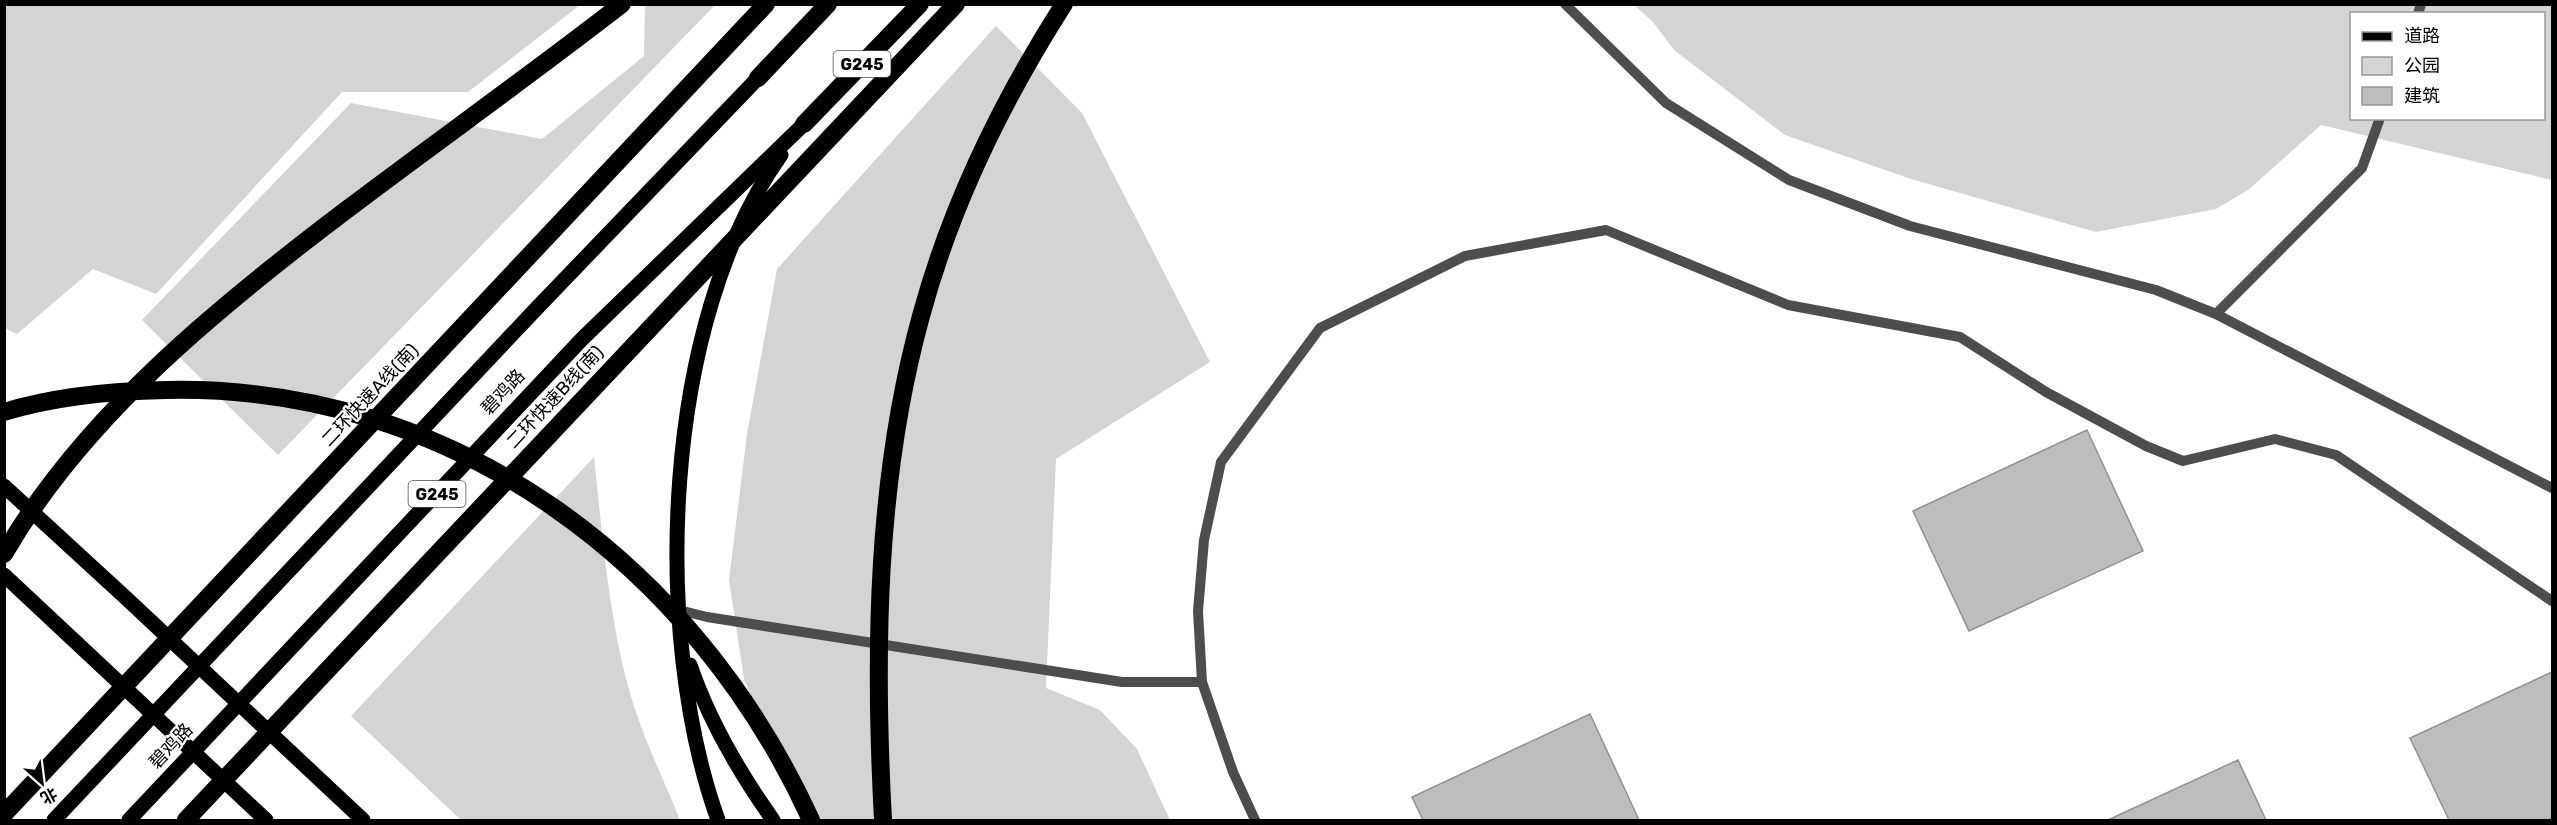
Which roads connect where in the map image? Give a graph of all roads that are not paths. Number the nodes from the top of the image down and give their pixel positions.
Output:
1 (622, 4) edge
2 (766, 4) edge
3 (828, 4) edge
4 (920, 4) edge
5 (956, 4) edge
6 (1064, 4) edge
7 (1565, 4) edge
8 (758, 78) joint
9 (2379, 120) edge
10 (804, 124) junction
11 (2216, 314) junction
12 (4, 412) edge
13 (4, 486) edge
14 (2553, 488) edge
15 (4, 554) edge
16 (4, 575) edge
17 (2553, 601) edge
18 (679, 610) junction
19 (680, 635) junction
20 (1202, 682) junction
21 (4, 814) edge
22 (133, 817) edge
23 (54, 820) edge
24 (186, 820) edge
25 (266, 820) edge
26 (363, 820) edge
27 (718, 820) edge
28 (773, 820) edge
29 (811, 820) edge
30 (883, 820) edge
31 (1255, 820) edge

1 - 15 highway
2 - 21 highway, 二环快速A线(南)
3 - 8 highway, 碧鸡路 / G245
4 - 10 highway, 碧鸡路 / G245
5 - 24 highway, 二环快速B线(南)
6 - 30 highway
7 - 11 street
8 - 23 main road, 碧鸡路 / G245
9 - 11 street
10 - 18 main road
10 - 22 main road, 碧鸡路 / G245
11 - 14 street
12 - 29 highway
13 - 26 main road
16 - 25 main road
17 - 20 street
18 - 19 main road
18 - 20 street
19 - 27 main road
19 - 28 main road
20 - 31 street

